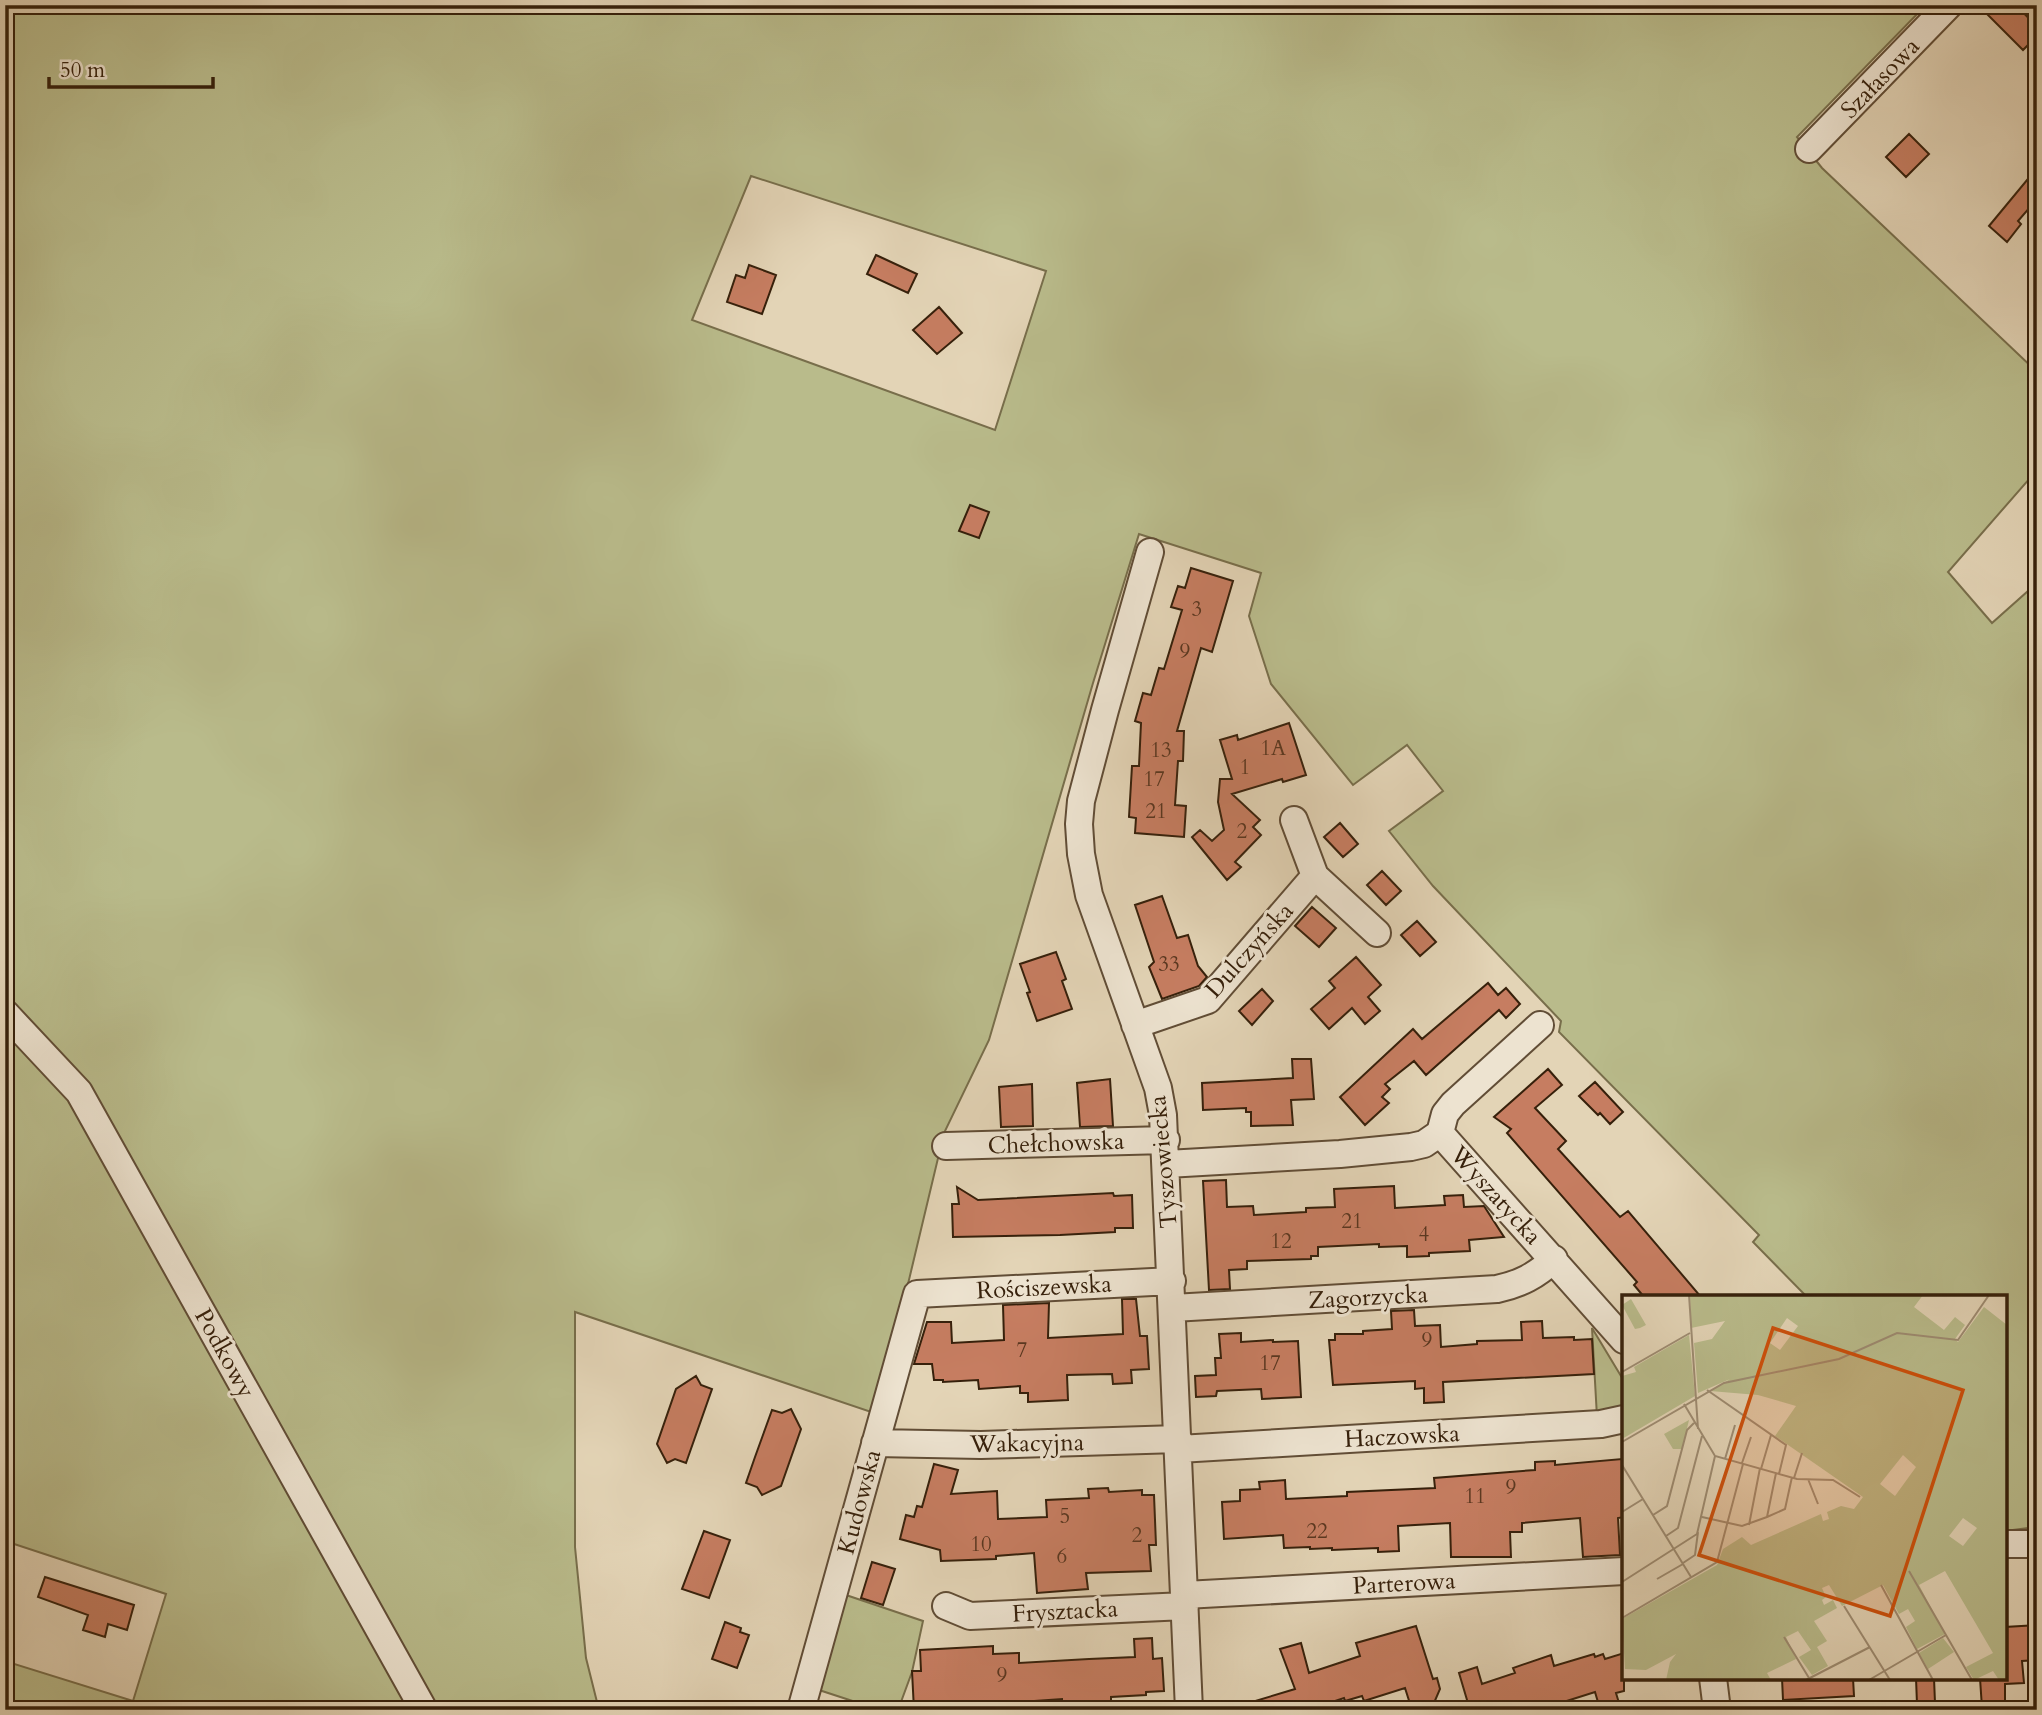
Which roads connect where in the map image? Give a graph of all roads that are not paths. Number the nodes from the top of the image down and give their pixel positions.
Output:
1 (1949, 5) edge
2 (1809, 149) dead end
3 (1150, 552) dead end
4 (1294, 820) dead end
5 (1315, 876) junction
6 (1377, 933) dead end
7 (5, 1013) edge
8 (1540, 1025) dead end
9 (1135, 1026) junction
10 (1440, 1133) junction
11 (946, 1146) dead end
12 (1166, 1152) junction
13 (1554, 1259) junction
14 (1172, 1281) junction
15 (917, 1294) joint
16 (1173, 1308) junction
17 (1622, 1338) edge
18 (1622, 1419) edge
19 (875, 1443) junction
20 (1179, 1444) junction
21 (2007, 1544) edge
22 (2037, 1544) edge
23 (1622, 1571) edge
24 (1185, 1601) junction
25 (946, 1606) dead end
26 (1713, 1680) edge
27 (424, 1710) edge
28 (801, 1710) edge
29 (1189, 1710) edge
30 (1717, 1710) edge

1 - 2 street, Szałasowa
3 - 9 street, Tyszowiecka
4 - 5 street
5 - 6 street
5 - 9 street, Dulczyńska
7 - 27 street, Podkowy
8 - 10 street
9 - 12 street, Tyszowiecka
10 - 12 street, Wyszatycka
10 - 13 street, Wyszatycka
11 - 12 street, Chełchowska
12 - 14 street, Tyszowiecka
13 - 16 street, Zagorzycka
13 - 17 street, Wyszatycka
14 - 15 street, Rościszewska
14 - 16 street, Tyszowiecka
15 - 19 street, Kudowska
16 - 20 street, Tyszowiecka
18 - 20 street, Haczowska
19 - 20 street, Wakacyjna
19 - 28 street, Kudowska
20 - 24 street, Tyszowiecka
21 - 22 street
23 - 24 street, Parterowa
24 - 25 street, Frysztacka
24 - 29 street, Tyszowiecka
26 - 30 street

